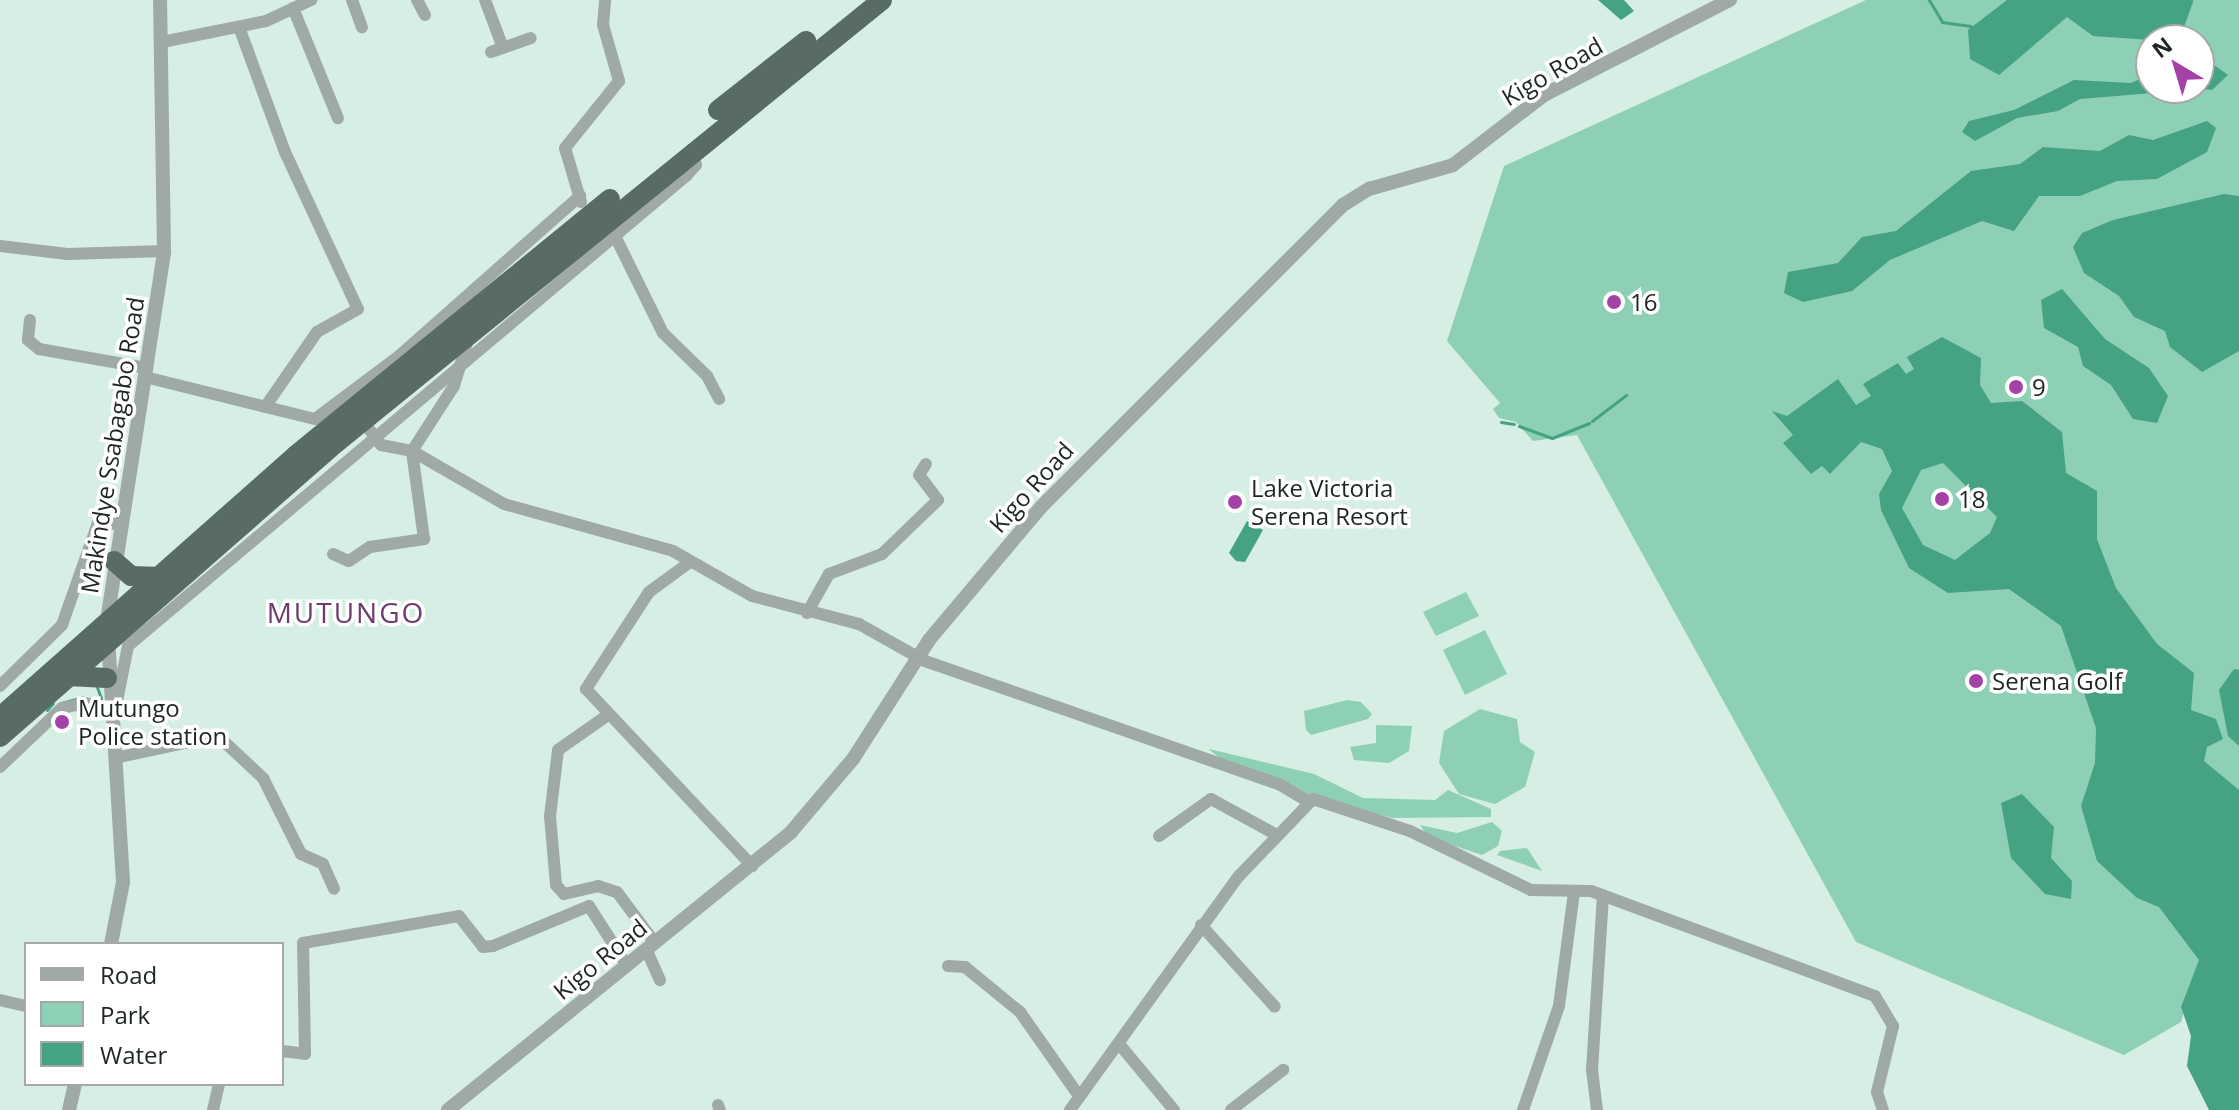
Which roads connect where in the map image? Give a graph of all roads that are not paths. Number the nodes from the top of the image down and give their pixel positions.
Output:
1 (160, 0) edge
2 (311, 0) edge
3 (352, 0) edge
4 (417, 0) edge
5 (485, 0) edge
6 (605, 0) edge
7 (860, 0) edge
8 (882, 0) edge
9 (1730, 0) edge
10 (293, 8) junction
11 (425, 15) dead end
12 (239, 27) junction
13 (362, 27) dead end
14 (531, 38) dead end
15 (162, 42) junction
16 (338, 118) dead end
17 (691, 150) junction
18 (580, 196) junction
19 (586, 219) junction
20 (616, 238) junction
21 (0, 246) edge
22 (164, 251) junction
23 (30, 320) dead end
24 (469, 336) junction
25 (462, 368) junction
26 (146, 372) junction
27 (719, 399) dead end
28 (265, 407) junction
29 (363, 421) junction
30 (376, 440) junction
31 (412, 451) junction
32 (926, 464) dead end
33 (118, 524) junction
34 (333, 554) dead end
35 (114, 561) junction
36 (690, 562) junction
37 (154, 577) junction
38 (807, 613) junction
39 (108, 630) junction
40 (917, 656) junction
41 (68, 676) junction
42 (107, 678) junction
43 (0, 686) edge
44 (110, 711) junction
45 (0, 717) edge
46 (605, 717) junction
47 (0, 737) edge
48 (115, 751) junction
49 (0, 767) edge
50 (1307, 801) junction
51 (1273, 833) junction
52 (1159, 836) dead end
53 (752, 866) junction
54 (334, 889) dead end
55 (1574, 892) junction
56 (1603, 895) junction
57 (1201, 925) junction
58 (111, 942) edge
59 (651, 947) junction
60 (626, 964) junction
61 (948, 966) dead end
62 (660, 980) dead end
63 (0, 1000) edge
64 (24, 1006) edge
65 (1275, 1007) dead end
66 (1120, 1045) junction
67 (284, 1051) edge
68 (1283, 1070) dead end
69 (75, 1086) edge
70 (219, 1086) edge
71 (1079, 1096) junction
72 (69, 1110) edge
73 (213, 1110) edge
74 (448, 1110) edge
75 (1070, 1110) edge
76 (1174, 1110) edge
77 (1231, 1110) edge
78 (1523, 1110) edge
79 (1597, 1110) edge
80 (1883, 1110) edge

1 - 15 street, Makindye Ssabagabo Road
2 - 10 street
3 - 13 street
4 - 11 street
5 - 14 street
6 - 18 street
7 - 19 highway
8 - 17 highway
9 - 40 street, Kigo Road
10 - 12 street
10 - 16 street
12 - 15 street
12 - 28 street
15 - 22 street, Makindye Ssabagabo Road
17 - 20 street
17 - 24 highway
18 - 19 street
18 - 28 street
19 - 37 highway
20 - 25 street
20 - 27 street
21 - 22 street
22 - 26 street, Makindye Ssabagabo Road
23 - 26 street
24 - 25 street
24 - 29 highway
25 - 30 street
25 - 31 street
26 - 28 street
26 - 33 street, Makindye Ssabagabo Road
29 - 30 street
29 - 39 highway
30 - 31 street
30 - 48 street
31 - 34 street
31 - 36 street
32 - 38 street
33 - 35 street, Makindye Ssabagabo Road
33 - 43 street
35 - 37 highway
35 - 39 street, Makindye Ssabagabo Road
36 - 38 street
36 - 46 street
37 - 39 highway
38 - 40 street
39 - 41 highway
39 - 42 street, Makindye Ssabagabo Road
39 - 45 highway
40 - 50 street
40 - 53 street, Kigo Road
41 - 42 highway
41 - 47 highway
42 - 44 street, Makindye Ssabagabo Road
44 - 48 street, Makindye Ssabagabo Road
44 - 49 street
46 - 53 street
46 - 59 street
48 - 54 street
48 - 58 street, Makindye Ssabagabo Road
50 - 51 street
50 - 55 street
51 - 52 street
51 - 57 street
53 - 59 street, Kigo Road
55 - 56 street
55 - 78 street
56 - 79 street
56 - 80 street
57 - 65 street
57 - 66 street
59 - 60 street, Kigo Road
59 - 62 street
60 - 67 street
60 - 74 street, Kigo Road
61 - 71 street
63 - 64 street
66 - 71 street
66 - 76 street
68 - 77 street
69 - 72 street
70 - 73 street
71 - 75 street

